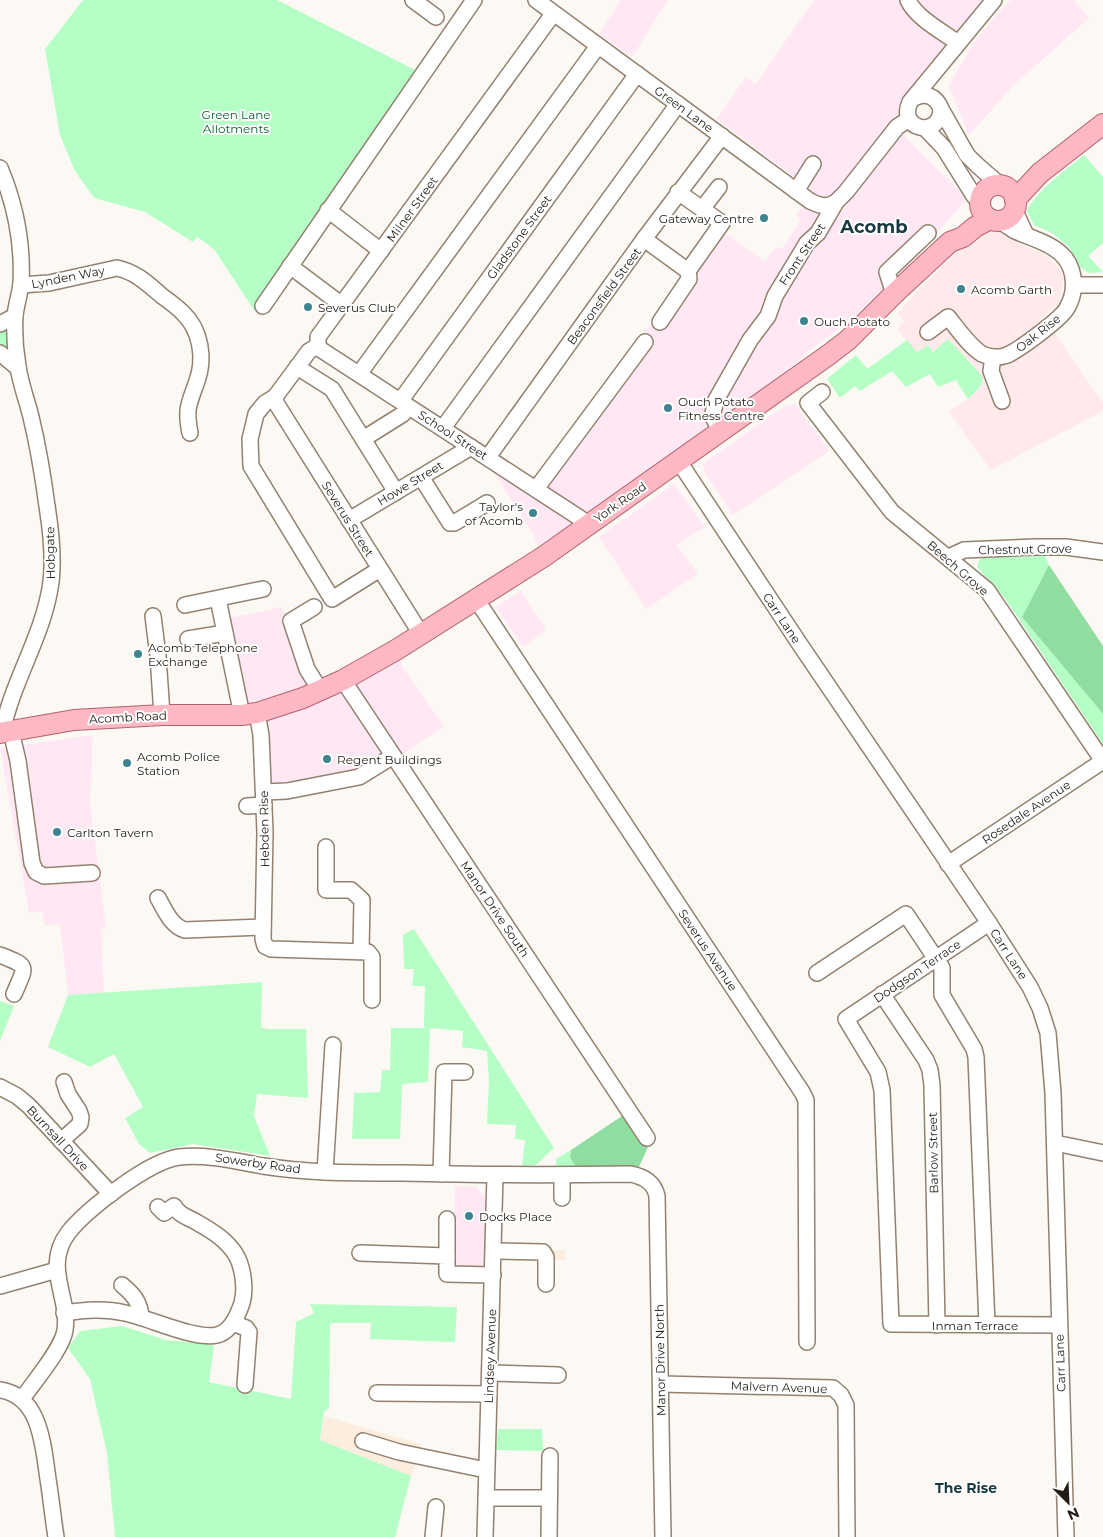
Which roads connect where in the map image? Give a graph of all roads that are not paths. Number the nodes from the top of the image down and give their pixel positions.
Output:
1 (413, 0) edge
2 (474, 0) edge
3 (536, 0) edge
4 (908, 0) edge
5 (994, 0) edge
6 (552, 14) junction
7 (436, 17) dead end
8 (958, 43) junction
9 (598, 46) junction
10 (941, 66) junction
11 (637, 74) junction
12 (914, 98) junction
13 (678, 104) junction
14 (940, 106) junction
15 (909, 119) junction
16 (1103, 124) edge
17 (925, 128) junction
18 (722, 136) junction
19 (762, 146) dead end
20 (753, 159) junction
21 (814, 164) dead end
22 (0, 168) edge
23 (719, 187) dead end
24 (796, 190) junction
25 (678, 192) junction
26 (836, 202) junction
27 (998, 203) junction
28 (702, 209) junction
29 (328, 210) junction
30 (644, 240) junction
31 (381, 251) junction
32 (933, 258) junction
33 (290, 266) junction
34 (688, 270) junction
35 (21, 285) junction
36 (1074, 285) junction
37 (1103, 285) edge
38 (894, 294) junction
39 (342, 305) junction
40 (263, 306) dead end
41 (15, 316) junction
42 (660, 322) dead end
43 (0, 324) edge
44 (928, 332) dead end
45 (645, 342) dead end
46 (318, 346) junction
47 (0, 353) edge
48 (993, 357) junction
49 (297, 367) junction
50 (18, 368) junction
51 (359, 374) junction
52 (822, 392) dead end
53 (275, 400) junction
54 (1002, 401) dead end
55 (402, 407) junction
56 (443, 428) junction
57 (720, 431) junction
58 (190, 432) dead end
59 (363, 439) junction
60 (472, 447) junction
61 (488, 457) junction
62 (678, 460) junction
63 (421, 477) junction
64 (536, 489) junction
65 (396, 492) junction
66 (487, 503) dead end
67 (349, 520) junction
68 (589, 524) junction
69 (1103, 552) edge
70 (949, 557) junction
71 (380, 569) junction
72 (263, 589) dead end
73 (218, 599) junction
74 (476, 599) junction
75 (185, 605) dead end
76 (314, 607) dead end
77 (153, 616) dead end
78 (225, 632) junction
79 (421, 634) junction
80 (188, 639) dead end
81 (343, 680) junction
82 (320, 690) junction
83 (250, 714) junction
84 (162, 715) junction
85 (5, 732) edge
86 (393, 756) junction
87 (1103, 761) edge
88 (264, 799) junction
89 (247, 806) dead end
90 (326, 847) dead end
91 (948, 864) junction
92 (92, 873) dead end
93 (158, 898) dead end
94 (989, 923) junction
95 (263, 927) junction
96 (361, 951) junction
97 (0, 955) edge
98 (936, 958) junction
99 (817, 973) dead end
100 (14, 994) dead end
101 (882, 994) junction
102 (372, 1000) dead end
103 (332, 1045) dead end
104 (465, 1072) dead end
105 (64, 1082) dead end
106 (0, 1087) edge
107 (646, 1138) dead end
108 (61, 1141) junction
109 (1055, 1143) junction
110 (1103, 1153) edge
111 (325, 1172) junction
112 (441, 1174) junction
113 (495, 1175) junction
114 (562, 1175) junction
115 (652, 1184) joint
116 (111, 1194) junction
117 (562, 1198) dead end
118 (158, 1207) dead end
119 (447, 1219) dead end
120 (494, 1251) junction
121 (360, 1252) dead end
122 (447, 1256) junction
123 (57, 1270) junction
124 (492, 1274) junction
125 (546, 1284) dead end
126 (122, 1285) dead end
127 (0, 1286) edge
128 (64, 1312) junction
129 (141, 1317) junction
130 (233, 1323) junction
131 (891, 1324) joint
132 (937, 1325) junction
133 (987, 1325) junction
134 (1059, 1325) junction
135 (807, 1342) dead end
136 (490, 1373) junction
137 (558, 1375) dead end
138 (661, 1384) junction
139 (245, 1385) dead end
140 (0, 1390) edge
141 (377, 1392) dead end
142 (489, 1394) junction
143 (22, 1398) junction
144 (363, 1441) dead end
145 (550, 1456) dead end
146 (486, 1470) junction
147 (486, 1498) junction
148 (549, 1498) junction
149 (436, 1507) dead end
150 (56, 1537) edge
151 (433, 1537) edge
152 (485, 1537) edge
153 (549, 1537) edge
154 (663, 1537) edge
155 (847, 1537) edge
156 (1066, 1537) edge

1 - 7 street
2 - 29 street
3 - 6 street, Green Lane
4 - 8 street
5 - 8 street
6 - 9 street, Green Lane
6 - 31 street, Milner Street
8 - 10 street
9 - 11 street, Green Lane
9 - 51 street
10 - 12 street
10 - 14 street
11 - 13 street, Green Lane
11 - 55 street, Gladstone Street
12 - 14 street
12 - 15 street
13 - 18 street, Green Lane
13 - 56 street
14 - 17 street
14 - 27 street
15 - 17 street
15 - 26 street, Front Street
16 - 27 main road, York Road
17 - 27 street
18 - 20 street, Green Lane
18 - 25 street, Beaconsfield Street
19 - 20 street
20 - 24 street, Green Lane
21 - 24 street
22 - 35 street, Hobgate
23 - 28 street
24 - 26 street, Green Lane
25 - 28 street
25 - 30 street, Beaconsfield Street
26 - 57 street, Front Street
27 - 32 main road, York Road
27 - 36 street
28 - 34 street
29 - 31 street
29 - 33 street
30 - 34 street
30 - 61 street, Beaconsfield Street
31 - 39 street, Milner Street
32 - 38 main road, York Road
32 - 38 street
33 - 39 street
33 - 40 street
34 - 42 street
35 - 41 street, Hobgate
35 - 58 street, Lynden Way
36 - 37 street
36 - 48 street, Oak Rise
38 - 57 main road, York Road
39 - 46 street, Milner Street
41 - 43 street
41 - 50 street, Hobgate
44 - 48 street
45 - 64 street
46 - 49 street, Milner Street
46 - 51 street, School Street
47 - 50 street
48 - 54 street
49 - 53 street, Milner Street
49 - 59 street
50 - 85 street, Hobgate
51 - 55 street, School Street
52 - 70 street, Beech Grove
53 - 67 street, Severus Street
53 - 71 street, Milner Street
55 - 56 street, School Street
55 - 59 street
56 - 60 street, School Street
57 - 62 main road, York Road
59 - 65 street
60 - 61 street, School Street
60 - 63 street, Howe Street
61 - 64 street, School Street
62 - 68 main road, York Road
62 - 91 street, Carr Lane
63 - 65 street, Howe Street
63 - 66 street
64 - 68 street, School Street
65 - 67 street, Howe Street
67 - 71 street, Severus Street
68 - 74 main road, York Road
69 - 70 street, Chestnut Grove
70 - 87 street, Beech Grove
71 - 79 street, Severus Street
72 - 73 street
73 - 75 street
73 - 78 street, Hebden Rise
74 - 79 main road, York Road
74 - 135 street, Severus Avenue
76 - 82 street
77 - 84 street
78 - 80 street
78 - 83 street, Hebden Rise
79 - 81 main road, York Road
81 - 82 main road, York Road
81 - 86 street, Manor Drive South
82 - 83 main road, York Road
83 - 84 main road, Acomb Road
83 - 88 street, Hebden Rise
84 - 85 main road, Acomb Road
85 - 92 street
86 - 88 street
86 - 107 street, Manor Drive South
87 - 91 street, Rosedale Avenue
88 - 89 street
88 - 95 street, Hebden Rise
90 - 96 street
91 - 94 street, Carr Lane
93 - 95 street
94 - 98 street, Dodgson Terrace
94 - 109 street, Carr Lane
95 - 96 street, Hebden Rise
96 - 102 street
97 - 100 street
98 - 99 street
98 - 101 street, Dodgson Terrace
98 - 133 street
101 - 131 street, Dodgson Terrace
101 - 132 street, Barlow Street
103 - 111 street
104 - 112 street
105 - 108 street
106 - 108 street, Burnsall Drive
108 - 116 street, Burnsall Drive
109 - 110 street
109 - 134 street, Carr Lane
111 - 112 street, Sowerby Road
111 - 116 street, Sowerby Road
112 - 113 street, Sowerby Road
113 - 114 street, Sowerby Road
113 - 120 street, Lindsey Avenue
114 - 115 street, Sowerby Road
114 - 117 street
115 - 138 street, Manor Drive North
116 - 123 street, Sowerby Road
118 - 130 street
119 - 122 street
120 - 124 street, Lindsey Avenue
120 - 125 street
121 - 122 street
122 - 124 street
123 - 127 street
123 - 128 street, Sowerby Road
124 - 136 street, Lindsey Avenue
126 - 129 street
128 - 129 street
128 - 143 street, Sowerby Road
129 - 130 street
130 - 139 street
131 - 132 street, Inman Terrace
132 - 133 street, Inman Terrace
133 - 134 street, Inman Terrace
134 - 156 street, Carr Lane
136 - 137 street
136 - 142 street, Lindsey Avenue
138 - 154 street, Manor Drive North
138 - 155 street, Malvern Avenue
140 - 143 street
141 - 142 street
142 - 146 street, Lindsey Avenue
143 - 150 street
144 - 146 street
145 - 148 street
146 - 147 street, Lindsey Avenue
147 - 148 street
147 - 152 street, Lindsey Avenue
148 - 153 street
149 - 151 street

